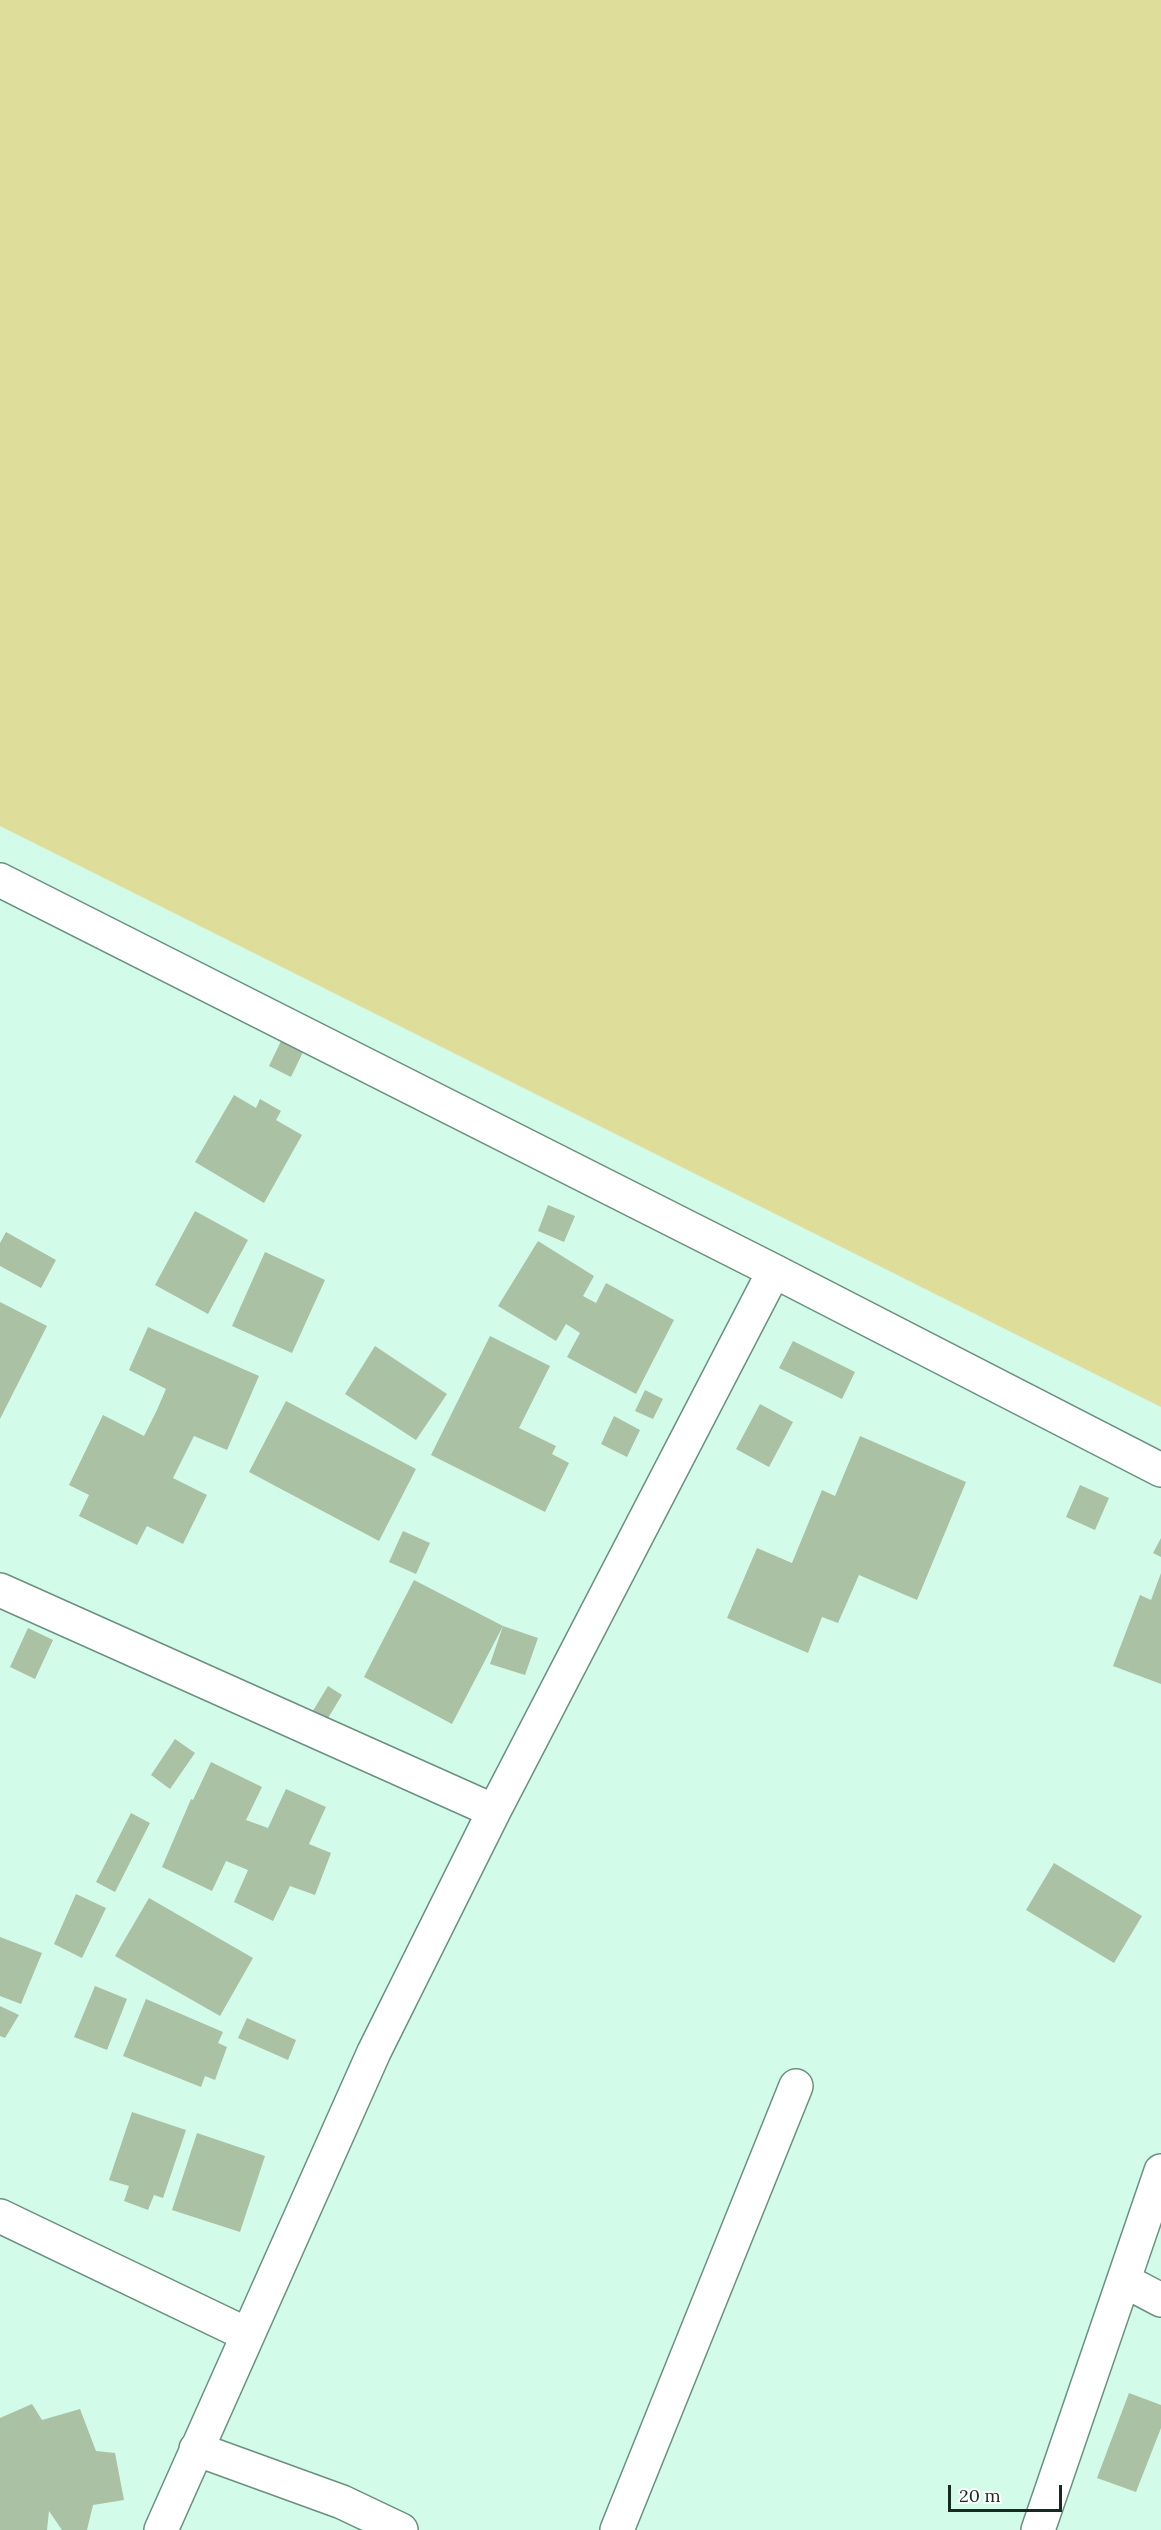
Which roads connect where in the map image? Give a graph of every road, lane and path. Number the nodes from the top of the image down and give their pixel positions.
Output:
1 (0, 880) edge
2 (774, 1271) junction
3 (1161, 1470) edge
4 (0, 1590) edge
5 (494, 1810) junction
6 (796, 2086) dead end
7 (1161, 2171) edge
8 (0, 2216) edge
9 (1125, 2281) junction
10 (1161, 2300) edge
11 (246, 2334) junction
12 (196, 2449) junction
13 (160, 2530) edge
14 (401, 2530) edge
15 (617, 2530) edge
16 (1038, 2530) edge

1 - 2 street
2 - 3 street
2 - 5 street
4 - 5 street
5 - 11 street
6 - 15 street
7 - 9 street
8 - 11 street
9 - 10 street
9 - 16 street
11 - 12 street
12 - 13 street
12 - 14 street

